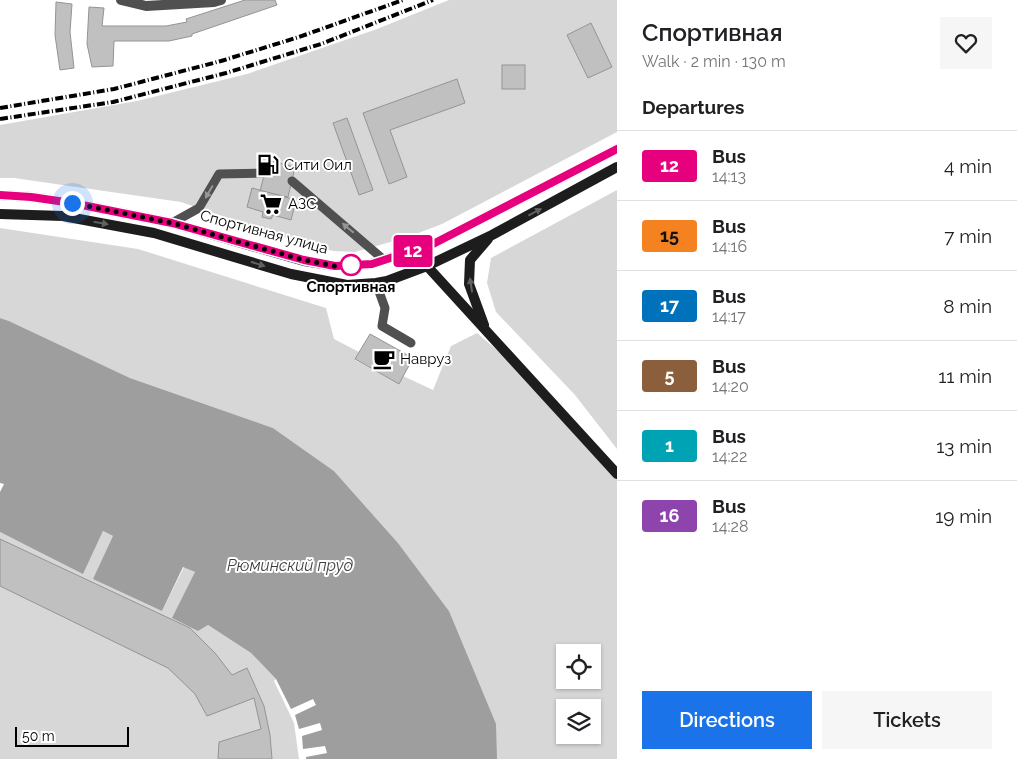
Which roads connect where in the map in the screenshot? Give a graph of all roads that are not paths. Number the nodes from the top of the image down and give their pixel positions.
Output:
1 (121, 0) edge
2 (221, 0) edge
3 (617, 149) edge
4 (617, 167) edge
5 (265, 174) dead end
6 (292, 181) dead end
7 (0, 195) edge
8 (0, 214) edge
9 (172, 223) junction
10 (492, 235) junction
11 (433, 244) junction
12 (384, 260) junction
13 (427, 266) junction
14 (376, 283) junction
15 (486, 331) junction
16 (411, 343) dead end
17 (617, 474) edge

1 - 2 street
3 - 11 main road, Спортивная улица
10 -> 4 main road, Спортивная улица
5 -> 9 lane
12 -> 6 lane
7 - 9 main road, Спортивная улица
8 -> 14 main road, Спортивная улица
9 - 12 main road, Спортивная улица
10 - 13 main road, Спортивная улица
15 -> 10 main road
11 - 12 main road, Спортивная улица
11 - 13 main road
13 - 14 main road, Спортивная улица
13 - 15 main road
14 - 16 lane
15 - 17 main road

